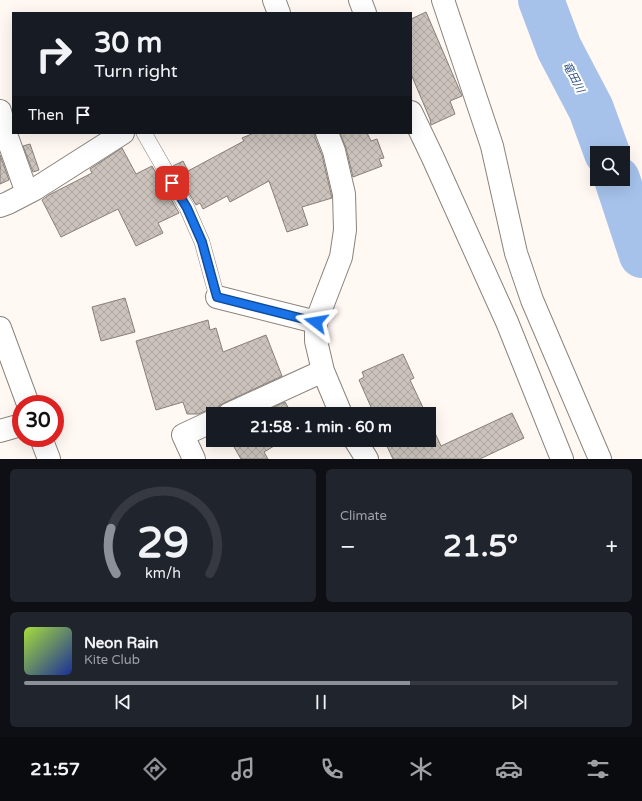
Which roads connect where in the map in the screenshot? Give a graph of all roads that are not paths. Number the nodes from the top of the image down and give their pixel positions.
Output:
1 (274, 0) edge
2 (360, 0) edge
3 (443, 0) edge
4 (279, 12) edge
5 (365, 12) edge
6 (0, 110) edge
7 (412, 114) edge
8 (121, 134) edge
9 (145, 134) edge
10 (326, 134) edge
11 (27, 193) junction
12 (0, 206) edge
13 (217, 297) joint
14 (316, 322) junction
15 (0, 328) edge
16 (323, 371) junction
17 (25, 395) edge
18 (244, 407) edge
19 (338, 407) edge
20 (206, 424) edge
21 (12, 428) edge
22 (0, 431) edge
23 (44, 447) edge
24 (359, 447) edge
25 (49, 459) edge
26 (194, 459) edge
27 (367, 459) edge
28 (562, 459) edge
29 (600, 459) edge

1 - 4 street
2 - 5 street
3 - 29 street
6 - 11 street
7 - 28 street
8 - 11 street
9 - 13 lane
10 - 14 street
11 - 12 street
13 - 14 street
14 - 16 street
15 - 17 street
16 - 18 street
16 - 19 street
20 - 26 street
21 - 22 street
23 - 25 street
24 - 27 street

